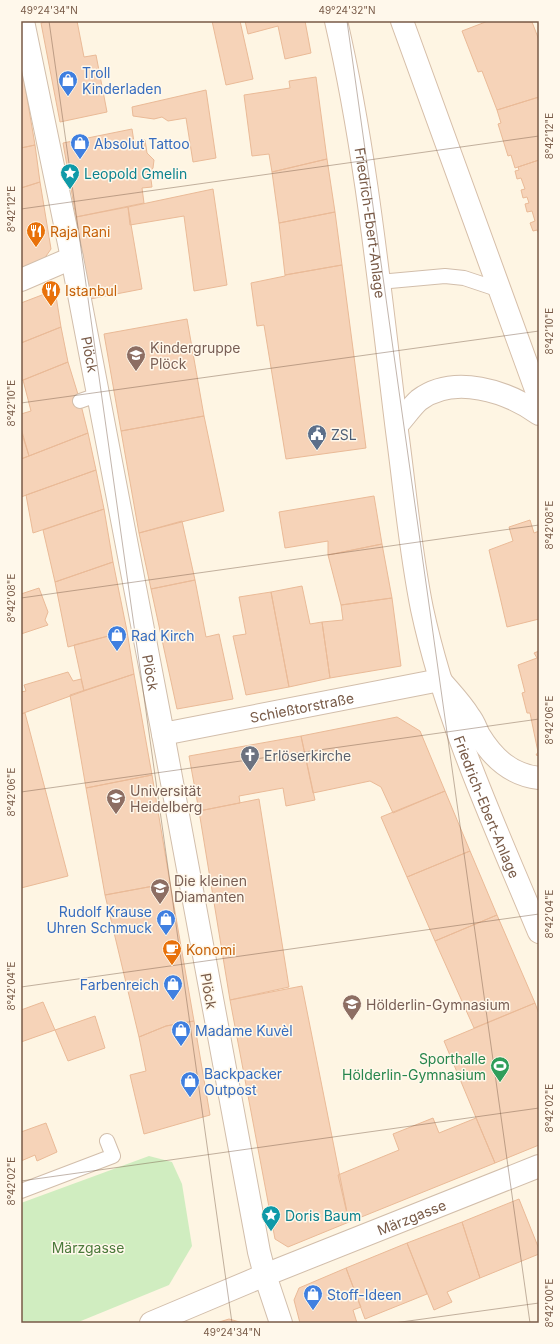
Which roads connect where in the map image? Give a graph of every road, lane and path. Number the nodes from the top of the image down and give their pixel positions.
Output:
1 (24, 21) edge
2 (336, 21) edge
3 (402, 21) edge
4 (72, 258) junction
5 (21, 280) edge
6 (378, 282) junction
7 (500, 290) junction
8 (539, 398) edge
9 (539, 414) edge
10 (396, 426) junction
11 (440, 680) junction
12 (163, 734) junction
13 (539, 778) edge
14 (539, 932) edge
15 (107, 1141) dead end
16 (539, 1166) edge
17 (21, 1191) edge
18 (265, 1275) junction
19 (151, 1323) edge
20 (282, 1323) edge

1 - 4 street, Plöck
2 - 6 street, Friedrich-Ebert-Anlage
3 - 7 street
4 - 5 street
4 - 12 street, Plöck
6 - 7 lane
6 - 10 street, Friedrich-Ebert-Anlage
7 - 8 street
9 - 10 street
10 - 11 street, Friedrich-Ebert-Anlage
11 - 12 street, Schießtorstraße
11 - 13 street, Friedrich-Ebert-Anlage
11 - 14 street, Friedrich-Ebert-Anlage
12 - 18 street, Plöck
15 - 17 lane
16 - 18 street, Märzgasse
18 - 19 street, Märzgasse
18 - 20 street, Plöck

